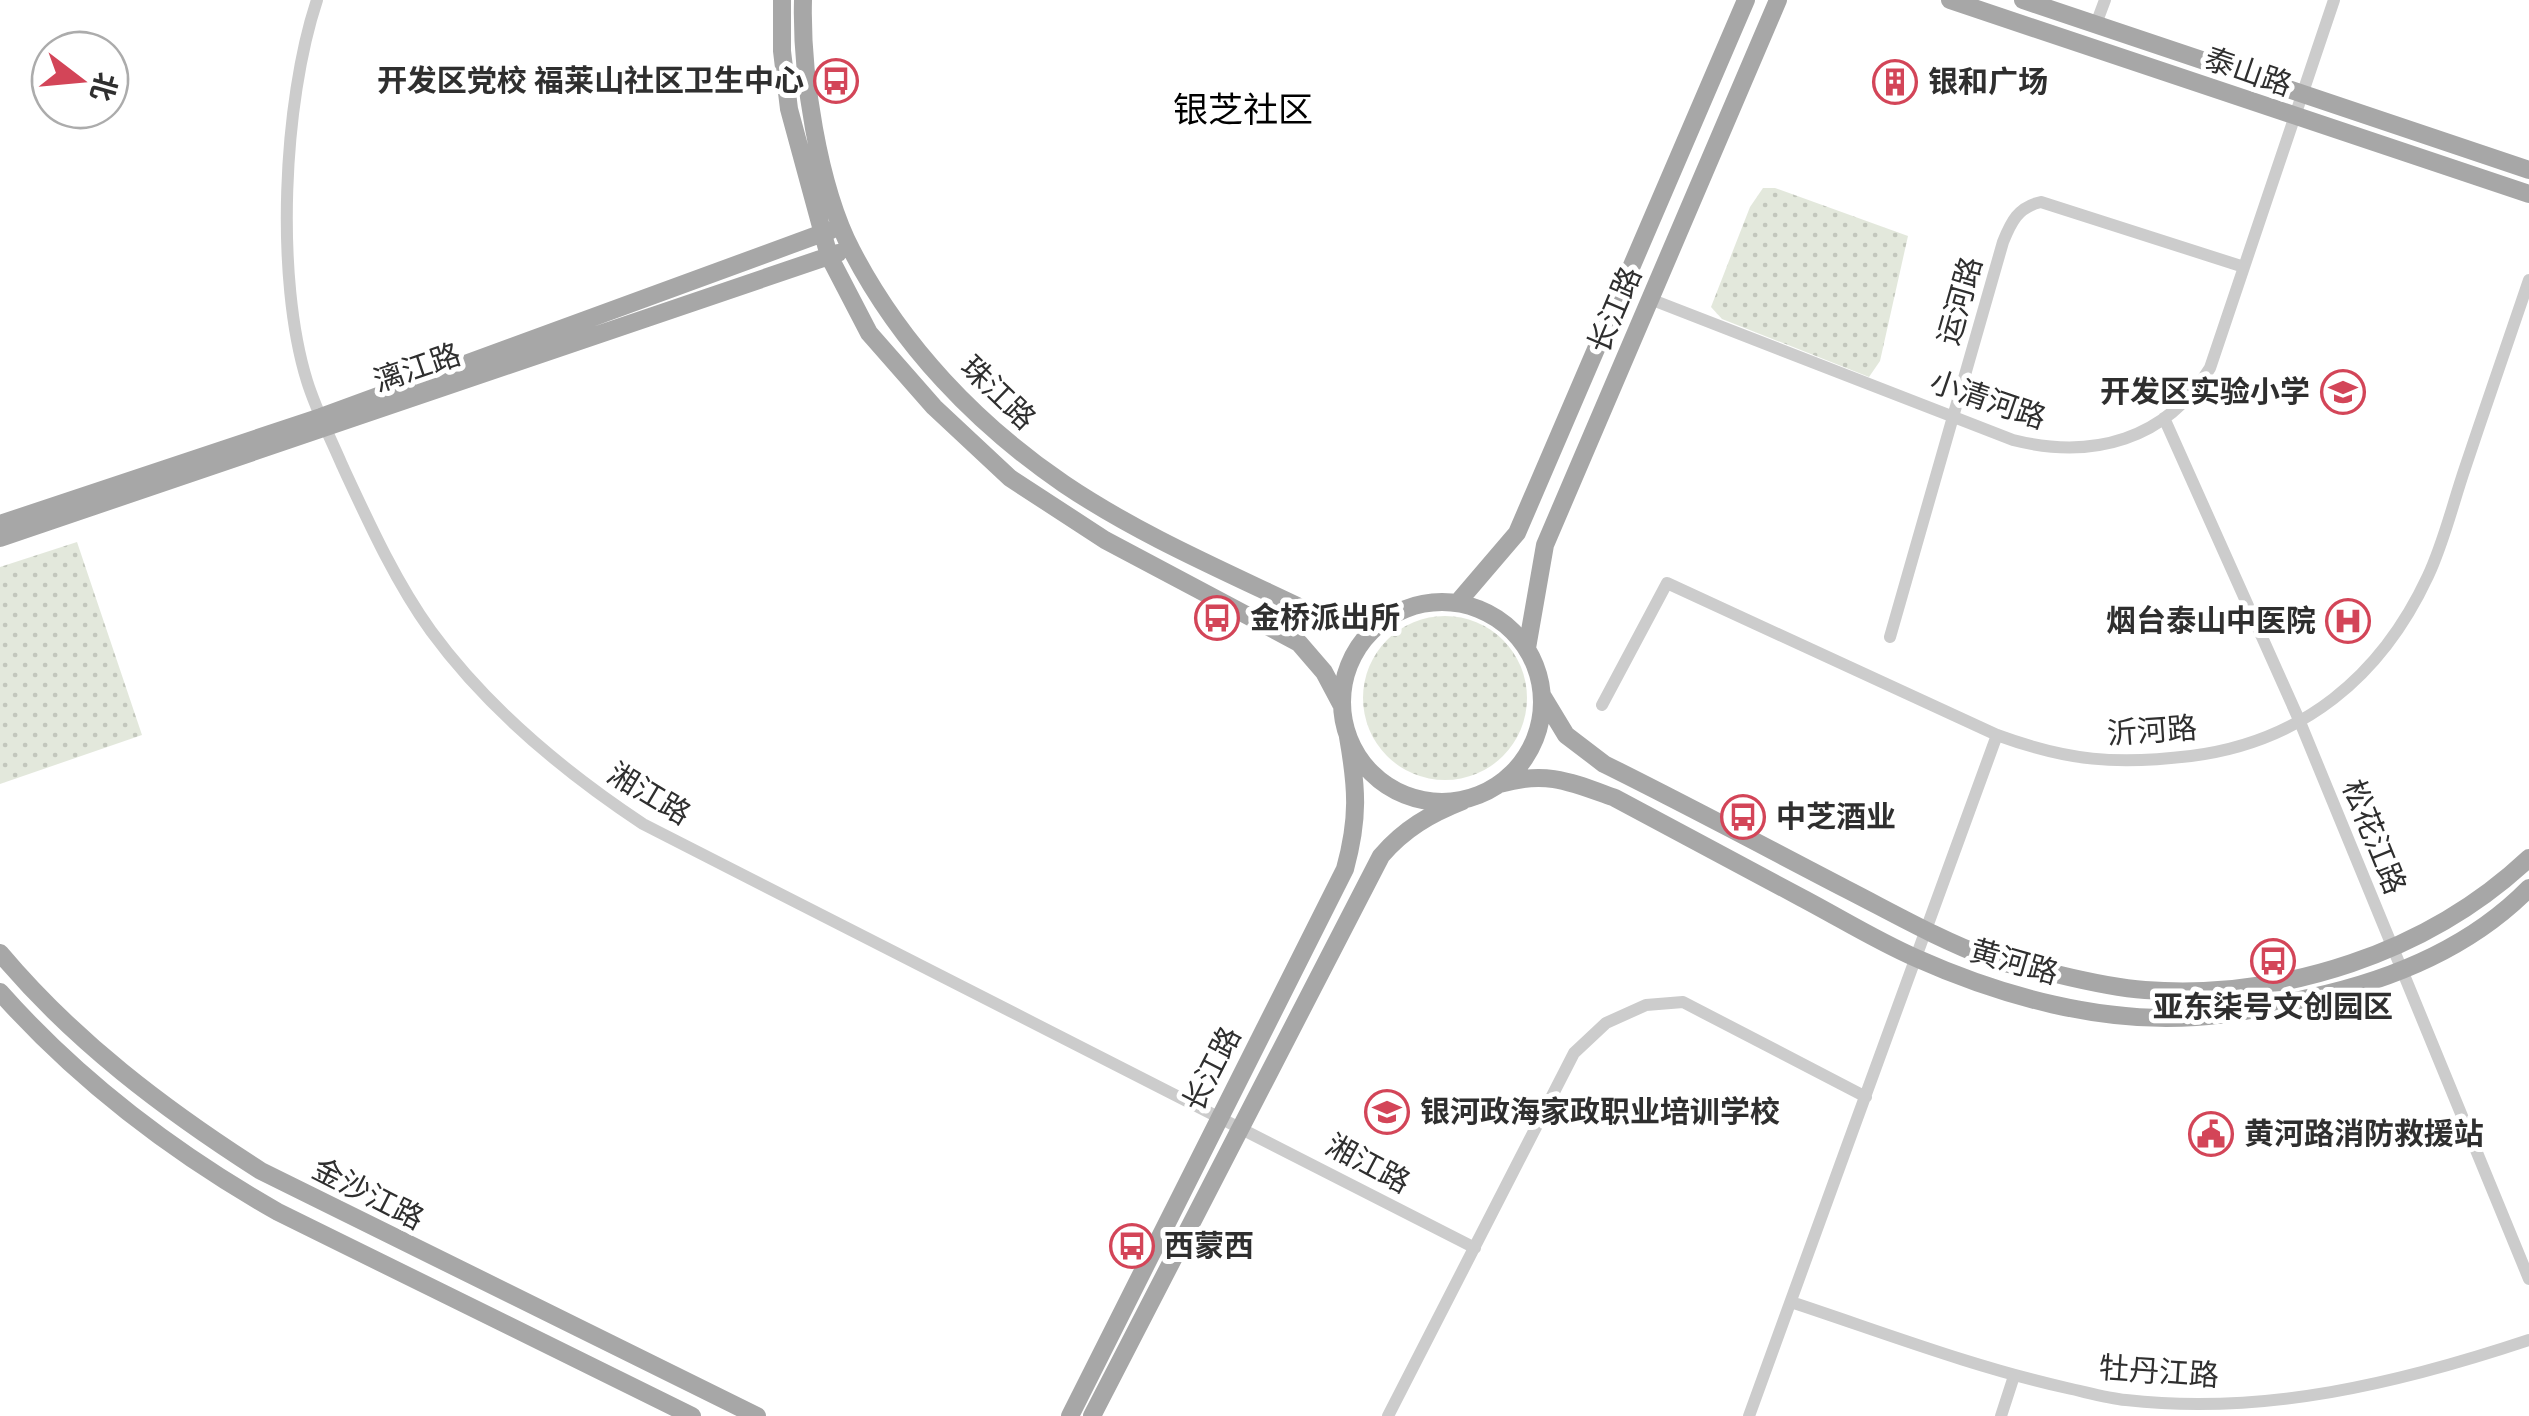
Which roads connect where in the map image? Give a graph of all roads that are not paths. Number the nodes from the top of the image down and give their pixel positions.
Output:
1 (317, 0) edge
2 (782, 0) edge
3 (803, 0) edge
4 (1778, 0) edge
5 (1789, 0) edge
6 (1950, 0) edge
7 (2023, 0) edge
8 (2106, 0) edge
9 (2334, 0) edge
10 (1745, 2) edge
11 (2096, 24) junction
12 (1759, 45) junction
13 (2302, 95) junction
14 (2295, 117) junction
15 (2529, 170) edge
16 (2529, 194) edge
17 (841, 226) junction
18 (822, 233) junction
19 (850, 249) junction
20 (830, 256) junction
21 (2244, 267) junction
22 (2529, 280) edge
23 (1650, 299) junction
24 (1953, 416) junction
25 (2164, 418) junction
26 (323, 422) junction
27 (0, 524) edge
28 (0, 538) edge
29 (1458, 602) junction
30 (1386, 618) junction
31 (1890, 636) dead end
32 (1527, 648) junction
33 (1543, 697) junction
34 (1342, 704) junction
35 (1602, 705) dead end
36 (2300, 722) junction
37 (1996, 735) junction
38 (1348, 737) junction
39 (1500, 784) junction
40 (1462, 800) junction
41 (2529, 858) edge
42 (2529, 888) edge
43 (1925, 930) junction
44 (2393, 950) junction
45 (0, 953) edge
46 (1913, 957) junction
47 (2404, 972) junction
48 (0, 992) edge
49 (1866, 1098) junction
50 (1220, 1115) junction
51 (1240, 1126) junction
52 (1475, 1248) junction
53 (2529, 1279) edge
54 (1791, 1302) junction
55 (2529, 1340) edge
56 (2014, 1376) junction
57 (692, 1416) edge
58 (758, 1416) edge
59 (1070, 1416) edge
60 (1092, 1416) edge
61 (1388, 1416) edge
62 (1750, 1416) edge
63 (2000, 1416) edge

1 - 26 street, 湘江路
2 - 18 main road
3 - 17 main road, 珠江路
4 - 12 main road, 长江路
5 - 12 main road
6 - 14 main road, 泰山路
7 - 11 main road, 泰山路
8 - 11 street
9 - 13 street, 小清河路
10 - 29 main road, 长江路
11 - 13 main road, 泰山路
12 - 23 main road, 长江路
13 - 14 street, 小清河路
13 - 15 main road, 泰山路
14 - 16 main road, 泰山路
14 - 21 street, 小清河路
17 - 18 main road, 漓江路
17 - 19 main road, 珠江路
18 - 20 main road
18 - 26 main road, 漓江路
19 - 20 main road, 漓江路
19 - 30 main road, 珠江路
20 - 26 main road, 漓江路
20 - 34 main road
21 - 24 street, 运河路
21 - 25 street, 小清河路
22 - 36 street, 沂河路
23 - 24 street, 小清河路
23 - 32 main road, 长江路
24 - 25 street, 小清河路
24 - 31 street, 运河路
25 - 36 street, 松花江路
26 - 27 main road, 漓江路
26 - 28 main road, 漓江路
26 - 50 street, 湘江路
29 - 30 main road
29 - 32 main road
30 - 34 main road
32 - 33 main road
33 - 39 main road
33 - 43 main road, 黄河路
34 - 38 main road
35 - 37 street, 沂河路
36 - 37 street, 沂河路
36 - 44 street, 松花江路
37 - 43 street
38 - 40 main road
38 - 50 main road, 长江路
39 - 40 main road
39 - 46 main road, 黄河路
40 - 51 main road, 长江路
41 - 44 main road, 黄河路
42 - 47 main road, 黄河路
43 - 44 main road, 黄河路
43 - 46 street
44 - 47 street, 松花江路
45 - 58 main road, 金沙江路
46 - 47 main road, 黄河路
46 - 49 street
47 - 53 street, 松花江路
48 - 57 main road, 金沙江路
49 - 52 street
49 - 54 street
50 - 51 street, 湘江路
50 - 59 main road, 长江路
51 - 52 street, 湘江路
51 - 60 main road, 长江路
52 - 61 street
54 - 56 street, 牡丹江路
54 - 62 street
55 - 56 street, 牡丹江路
56 - 63 street

